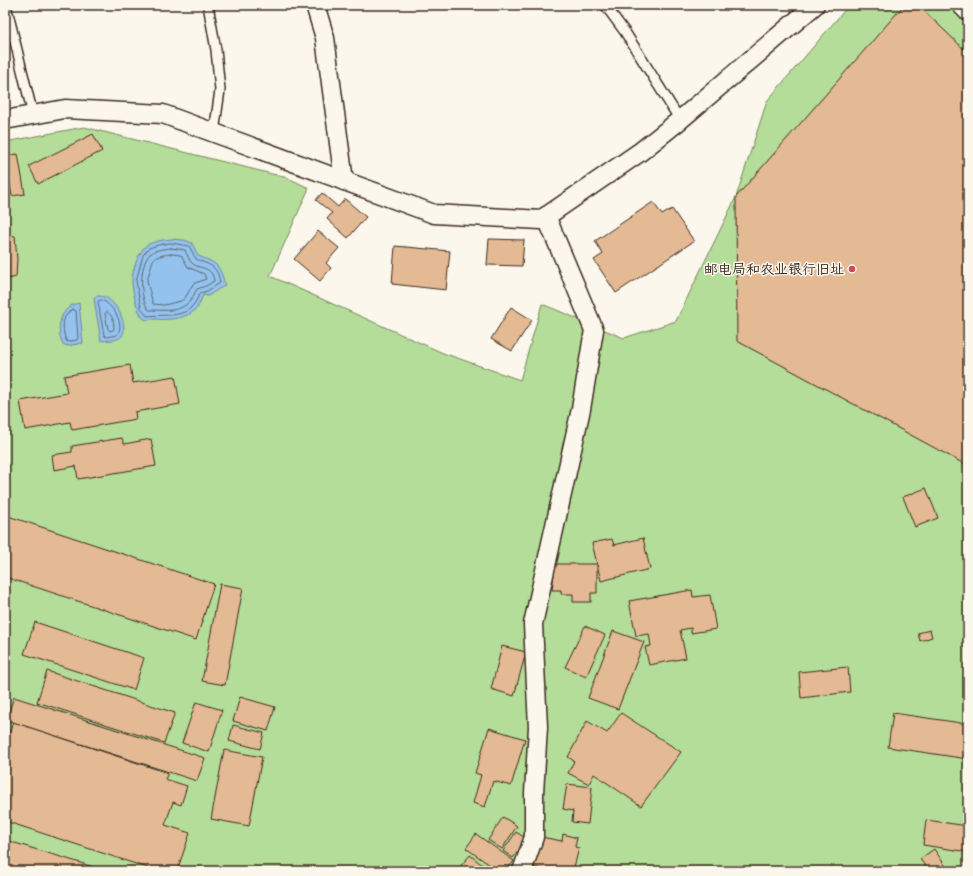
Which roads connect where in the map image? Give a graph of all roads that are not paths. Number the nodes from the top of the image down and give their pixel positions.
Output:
1 (6, 5) edge
2 (208, 5) edge
3 (315, 5) edge
4 (604, 5) edge
5 (815, 5) edge
6 (964, 5) edge
7 (968, 9) edge
8 (33, 115) junction
9 (5, 120) edge
10 (680, 120) junction
11 (214, 133) junction
12 (344, 181) junction
13 (546, 216) junction
14 (522, 871) edge

1 - 8 lane
2 - 11 lane
3 - 12 street
4 - 10 lane
5 - 10 street
6 - 7 street
8 - 9 street
8 - 11 street
10 - 13 street
11 - 12 street
12 - 13 street
13 - 14 street

